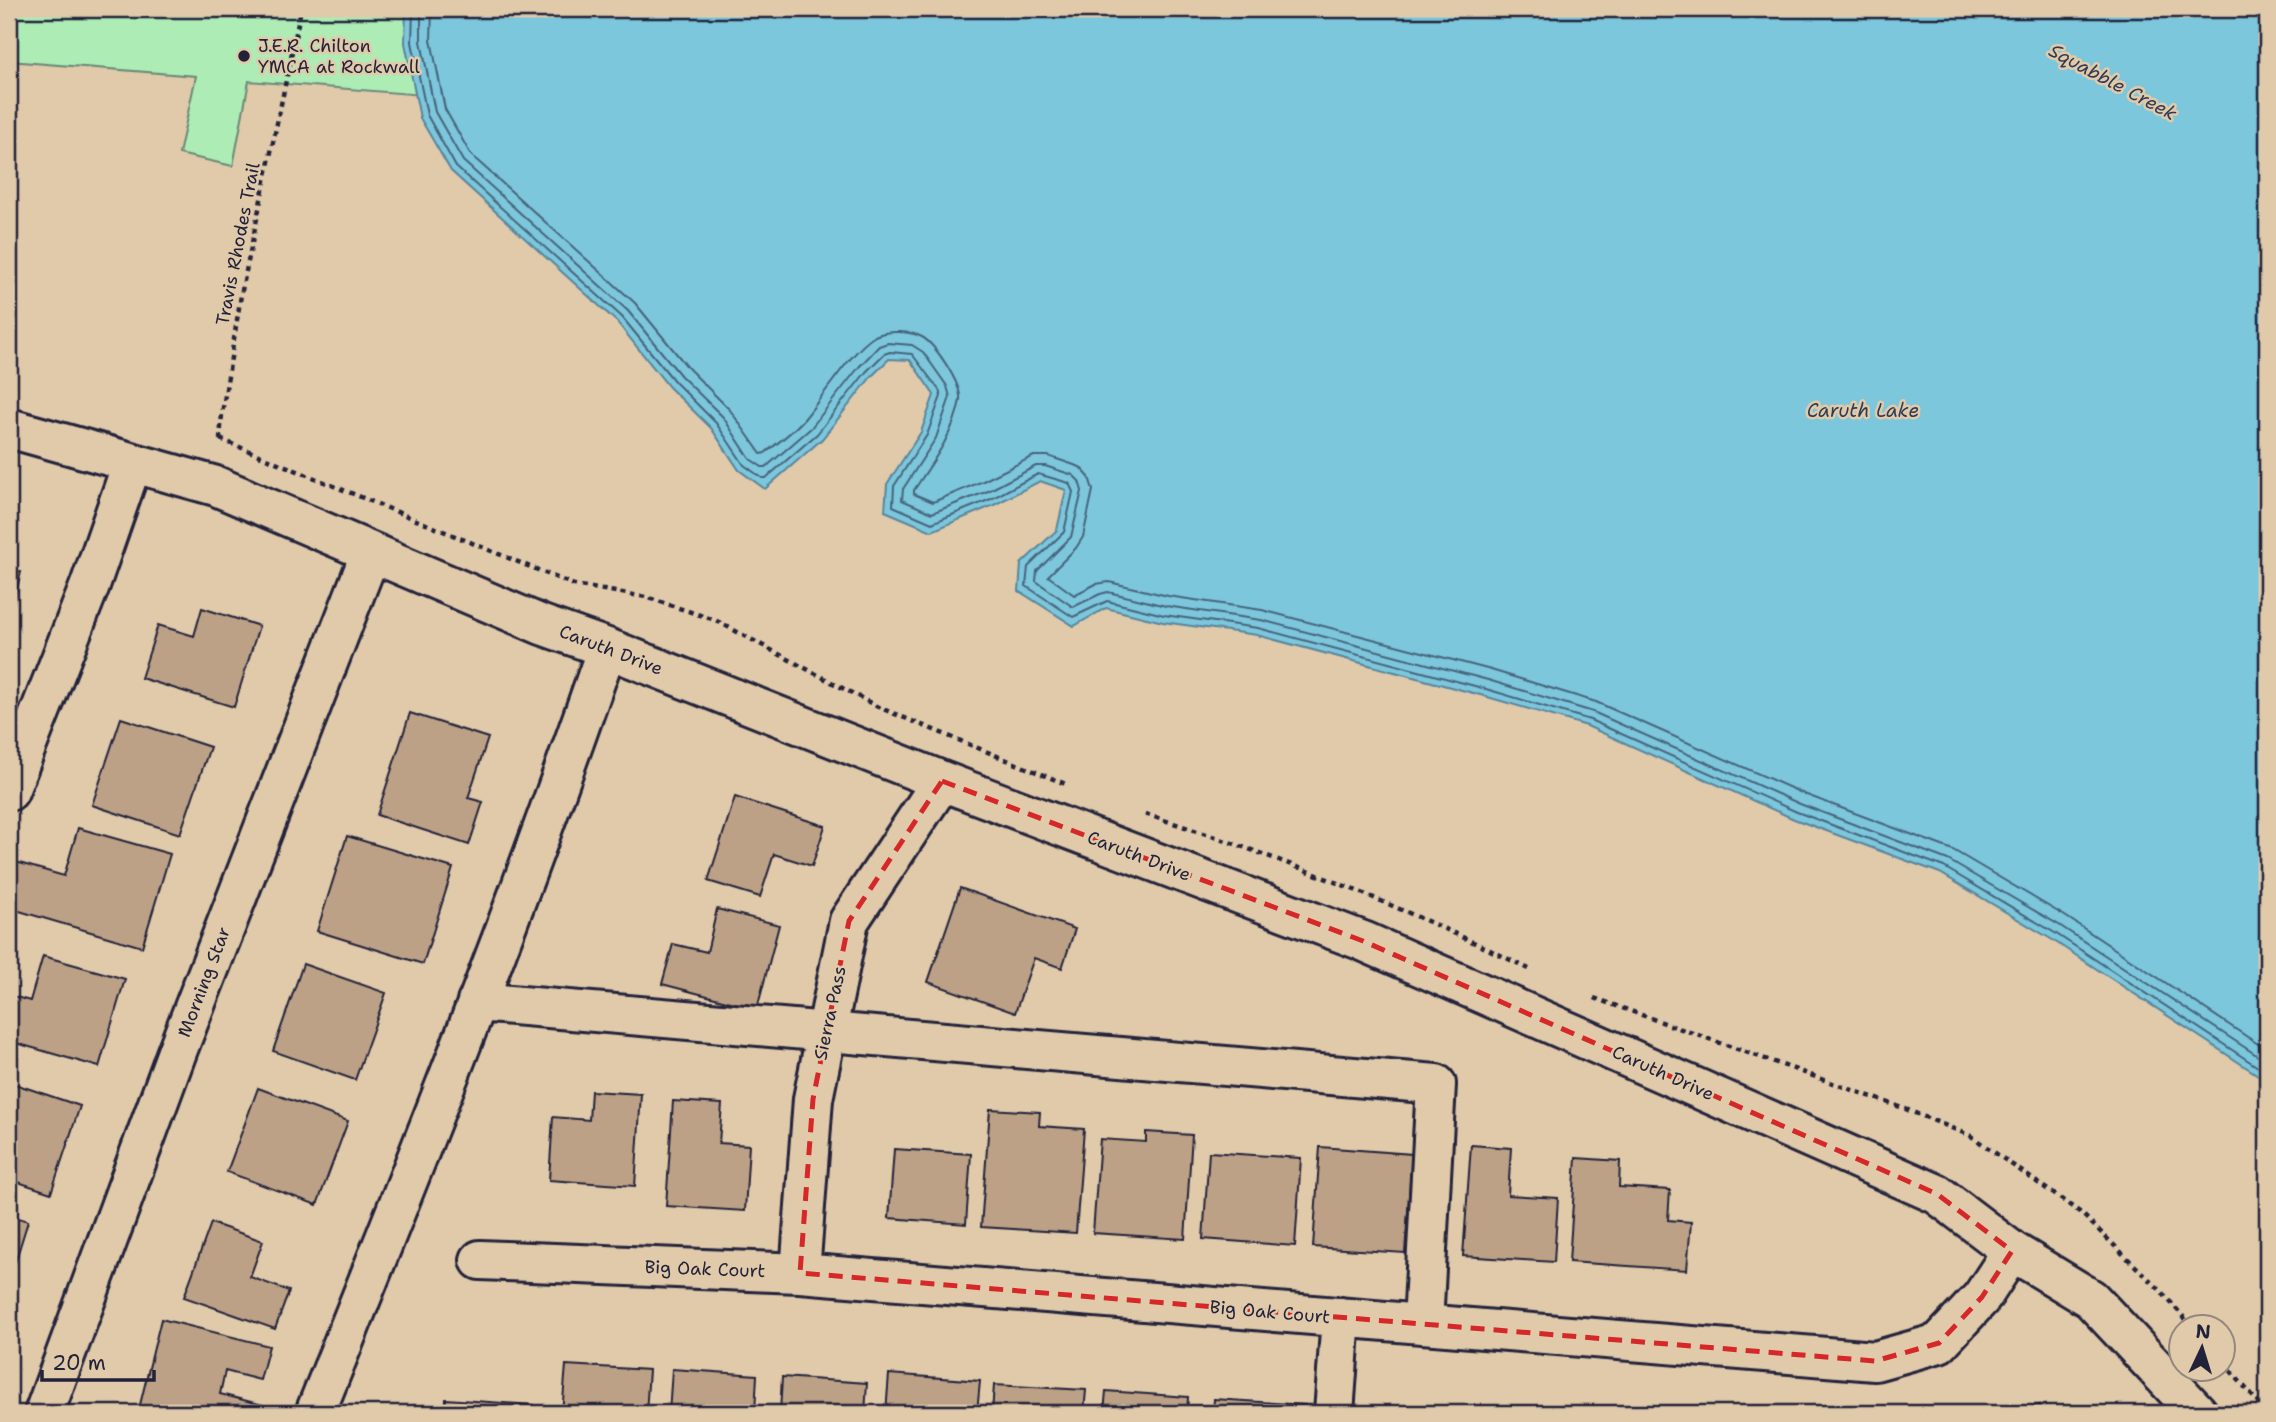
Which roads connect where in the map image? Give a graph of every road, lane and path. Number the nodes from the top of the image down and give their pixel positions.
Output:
1 (300, 9) edge
2 (9, 428) edge
3 (132, 464) junction
4 (216, 486) junction
5 (371, 552) junction
6 (607, 648) junction
7 (942, 781) junction
8 (9, 791) edge
9 (477, 1002) junction
10 (826, 1033) junction
11 (2012, 1251) junction
12 (480, 1260) dead end
13 (800, 1273) junction
14 (1342, 1317) junction
15 (1423, 1324) junction
16 (2238, 1379) edge
17 (44, 1413) edge
18 (315, 1413) edge
19 (1334, 1413) edge
20 (2198, 1413) edge
21 (2267, 1413) edge

1 - 4 path, Travis Rhodes Trail
2 - 3 street, Caruth Drive
3 - 4 street, Caruth Drive
3 - 8 street
4 - 5 street, Caruth Drive
5 - 6 street, Caruth Drive
5 - 17 street, Morning Star
6 - 7 street, Caruth Drive
6 - 9 street
7 - 10 street, Sierra Pass
7 - 11 street, Caruth Drive
9 - 10 street
9 - 18 street
10 - 13 street, Sierra Pass
10 - 15 street
11 - 15 street, Big Oak Court
11 - 20 street, Caruth Drive
12 - 13 street, Big Oak Court
13 - 14 street, Big Oak Court
14 - 15 street, Big Oak Court
14 - 19 street
16 - 21 path

